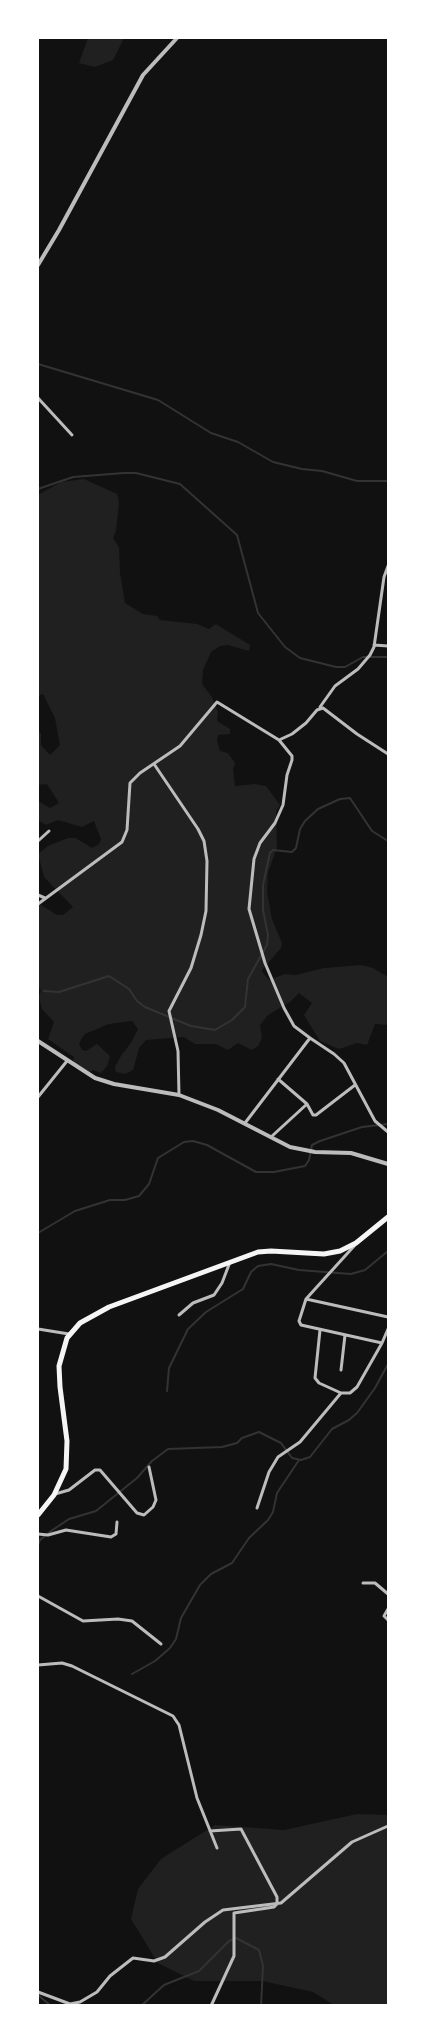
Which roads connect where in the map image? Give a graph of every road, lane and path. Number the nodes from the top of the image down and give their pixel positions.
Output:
1 (177, 38) edge
2 (38, 265) edge
3 (38, 398) edge
4 (72, 435) dead end
5 (388, 566) edge
6 (374, 645) junction
7 (388, 646) edge
8 (320, 708) junction
9 (279, 740) junction
10 (388, 754) edge
11 (154, 764) junction
12 (49, 831) dead end
13 (38, 841) edge
14 (38, 895) edge
15 (45, 898) junction
16 (38, 904) edge
17 (310, 1038) junction
18 (38, 1041) edge
19 (67, 1061) junction
20 (278, 1079) junction
21 (355, 1085) junction
22 (179, 1095) junction
23 (38, 1097) edge
24 (307, 1104) junction
25 (245, 1123) junction
26 (388, 1132) edge
27 (271, 1137) junction
28 (388, 1164) edge
29 (388, 1217) edge
30 (356, 1243) junction
31 (230, 1262) junction
32 (306, 1299) junction
33 (179, 1315) dead end
34 (388, 1317) edge
35 (38, 1329) edge
36 (388, 1329) edge
37 (320, 1330) junction
38 (70, 1334) junction
39 (345, 1335) junction
40 (382, 1343) junction
41 (341, 1370) dead end
42 (341, 1393) junction
43 (148, 1467) dead end
44 (54, 1495) junction
45 (257, 1508) dead end
46 (38, 1515) edge
47 (117, 1522) dead end
48 (38, 1534) edge
49 (363, 1583) dead end
50 (388, 1594) edge
51 (38, 1596) edge
52 (388, 1609) edge
53 (388, 1620) edge
54 (161, 1644) dead end
55 (38, 1665) edge
56 (388, 1826) edge
57 (210, 1831) junction
58 (217, 1848) dead end
59 (277, 1904) junction
60 (38, 1992) edge
61 (211, 2006) edge

1 - 2 street
3 - 4 street
5 - 6 street
6 - 7 street
6 - 8 street
8 - 9 street
8 - 10 street
9 - 11 street
9 - 17 street
11 - 15 street
11 - 22 street
12 - 13 street
14 - 15 street
15 - 16 street
17 - 20 street
17 - 21 street
18 - 19 street
19 - 22 street
19 - 23 street
20 - 24 street
20 - 25 street
21 - 24 street
21 - 26 street
22 - 25 street
24 - 27 street
25 - 27 street
27 - 28 street
29 - 30 main road
30 - 31 main road
30 - 32 street
31 - 33 street
31 - 38 main road
32 - 34 street
32 - 37 street
35 - 38 street
36 - 40 street
37 - 39 street
37 - 42 street
38 - 44 main road
39 - 40 street
39 - 41 street
40 - 42 street
42 - 45 street
43 - 44 street
44 - 46 main road
47 - 48 street
49 - 50 street
51 - 54 street
52 - 53 street
55 - 57 street
56 - 59 street
57 - 58 street
57 - 59 street
59 - 60 street
59 - 61 street

